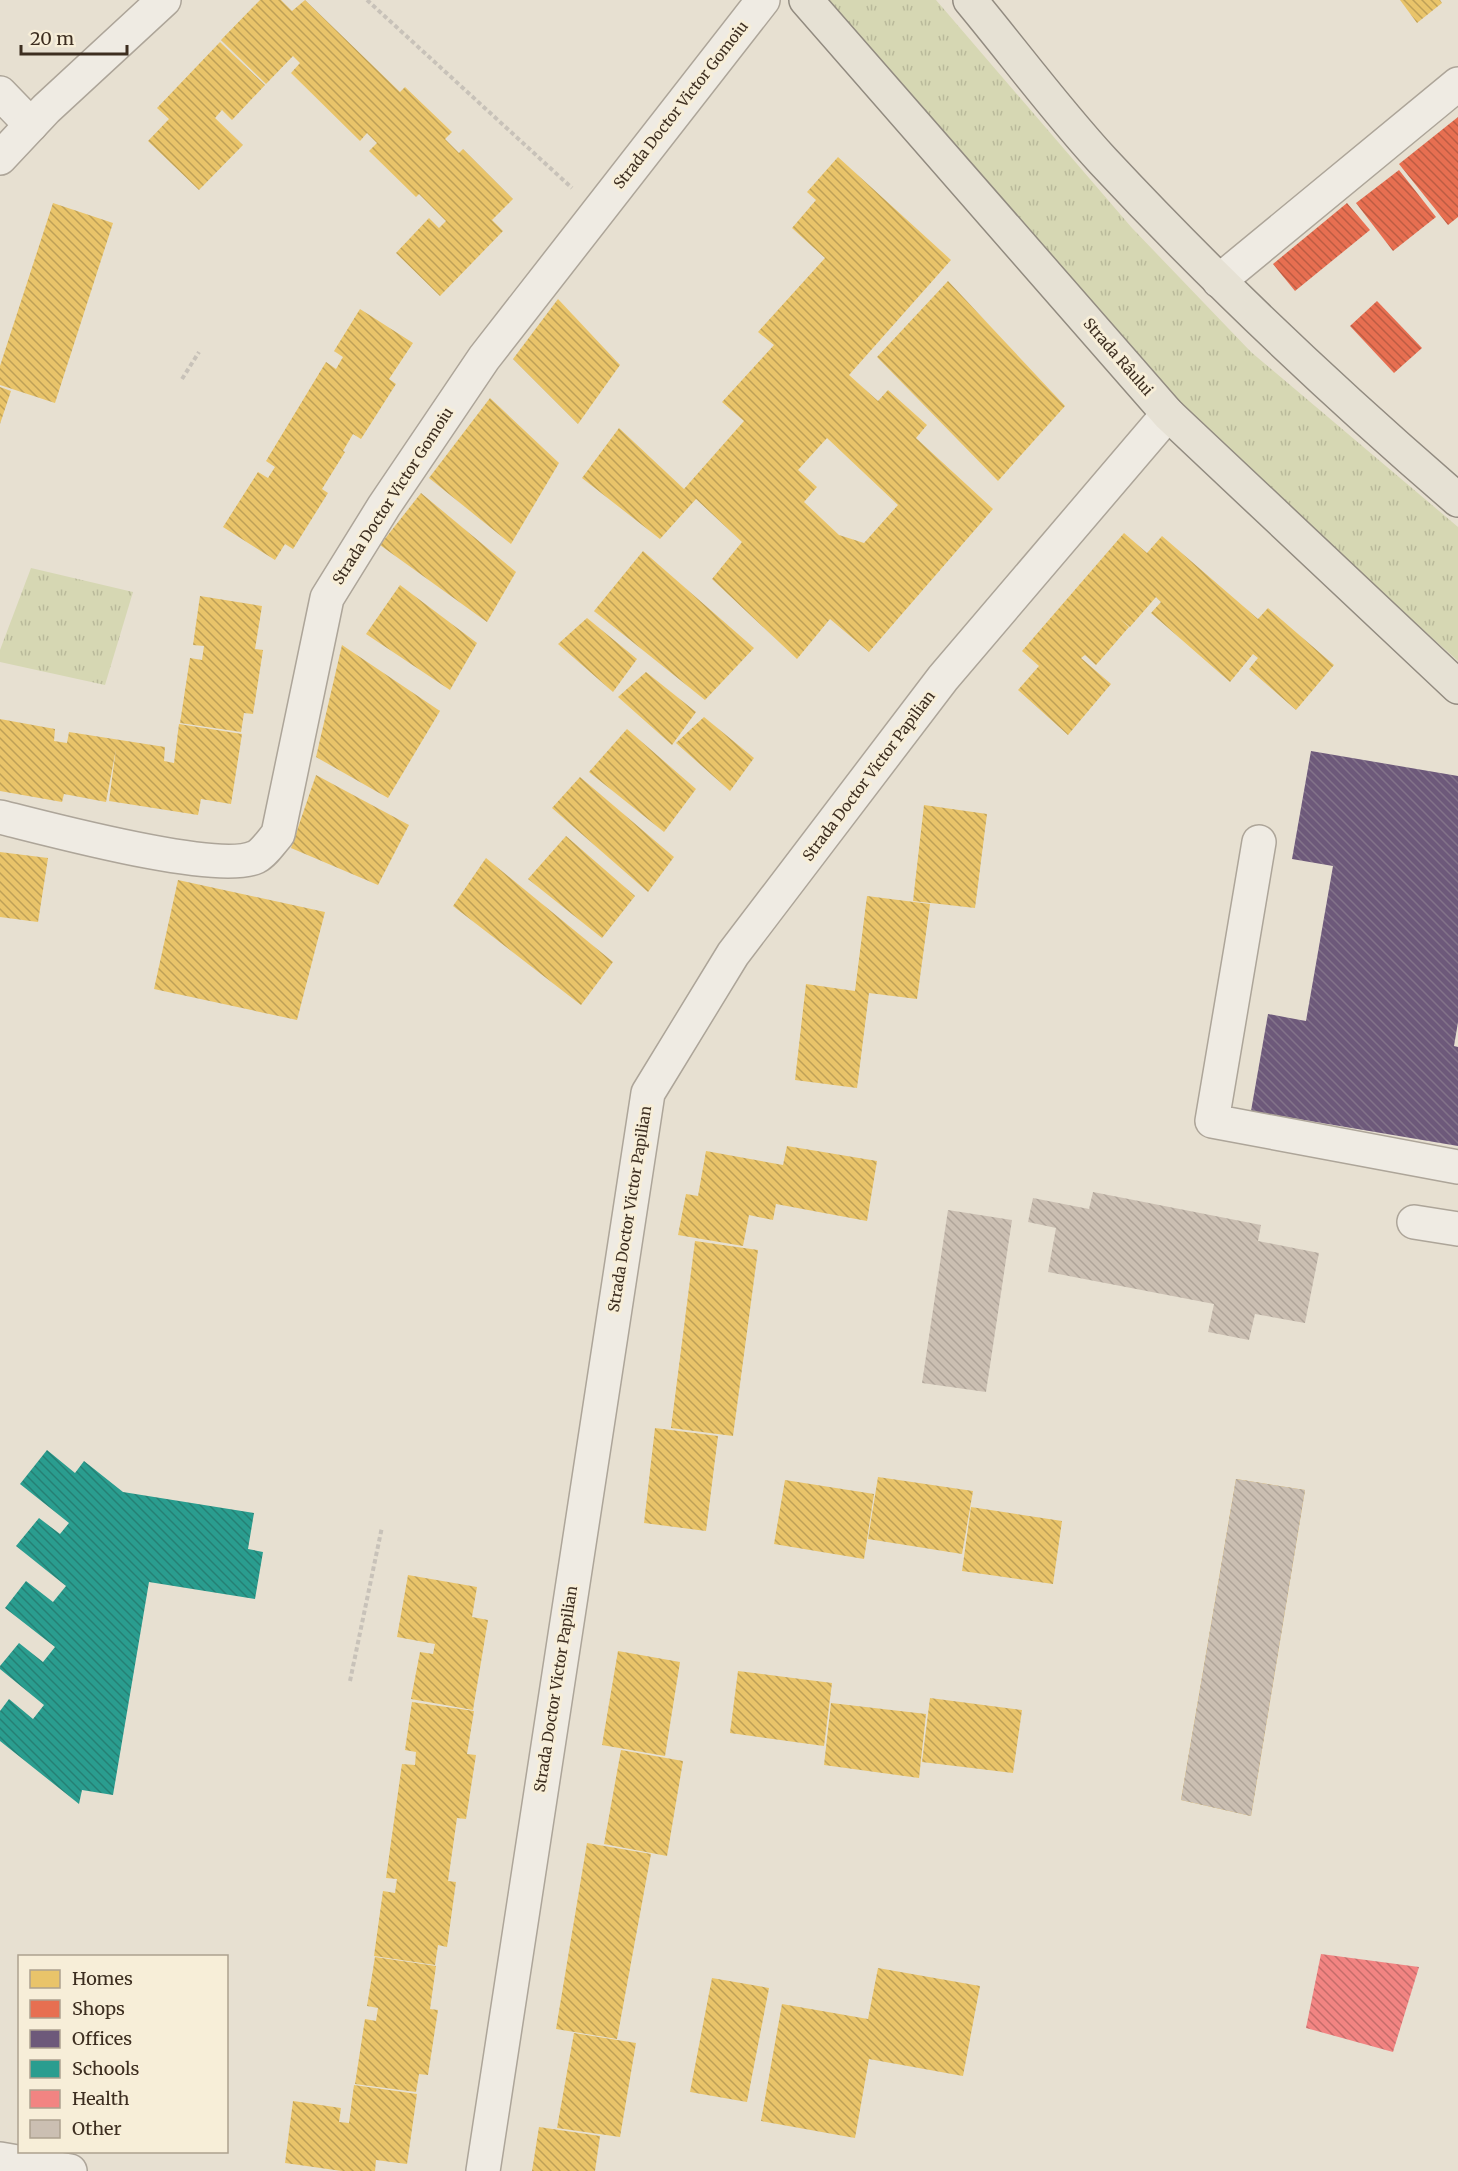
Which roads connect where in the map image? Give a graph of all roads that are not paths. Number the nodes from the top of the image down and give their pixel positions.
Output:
1 (164, 0) edge
2 (763, 0) edge
3 (806, 0) edge
4 (970, 0) edge
5 (1458, 84) edge
6 (0, 93) edge
7 (31, 125) junction
8 (0, 158) edge
9 (1219, 281) junction
10 (1168, 414) junction
11 (1458, 500) edge
12 (1458, 687) edge
13 (0, 817) edge
14 (1259, 842) dead end
15 (1458, 1167) edge
16 (1414, 1222) dead end
17 (1458, 1229) edge
18 (0, 2159) edge
19 (70, 2171) edge
20 (483, 2171) edge

1 - 7 street
2 - 13 street, Strada Doctor Victor Gomoiu
3 - 10 main road, Strada Râului
4 - 9 main road
5 - 9 street
6 - 7 street
7 - 8 street
9 - 11 main road
10 - 12 main road, Strada Râului
10 - 20 street, Strada Doctor Victor Papilian
14 - 15 street
16 - 17 street
18 - 19 street

